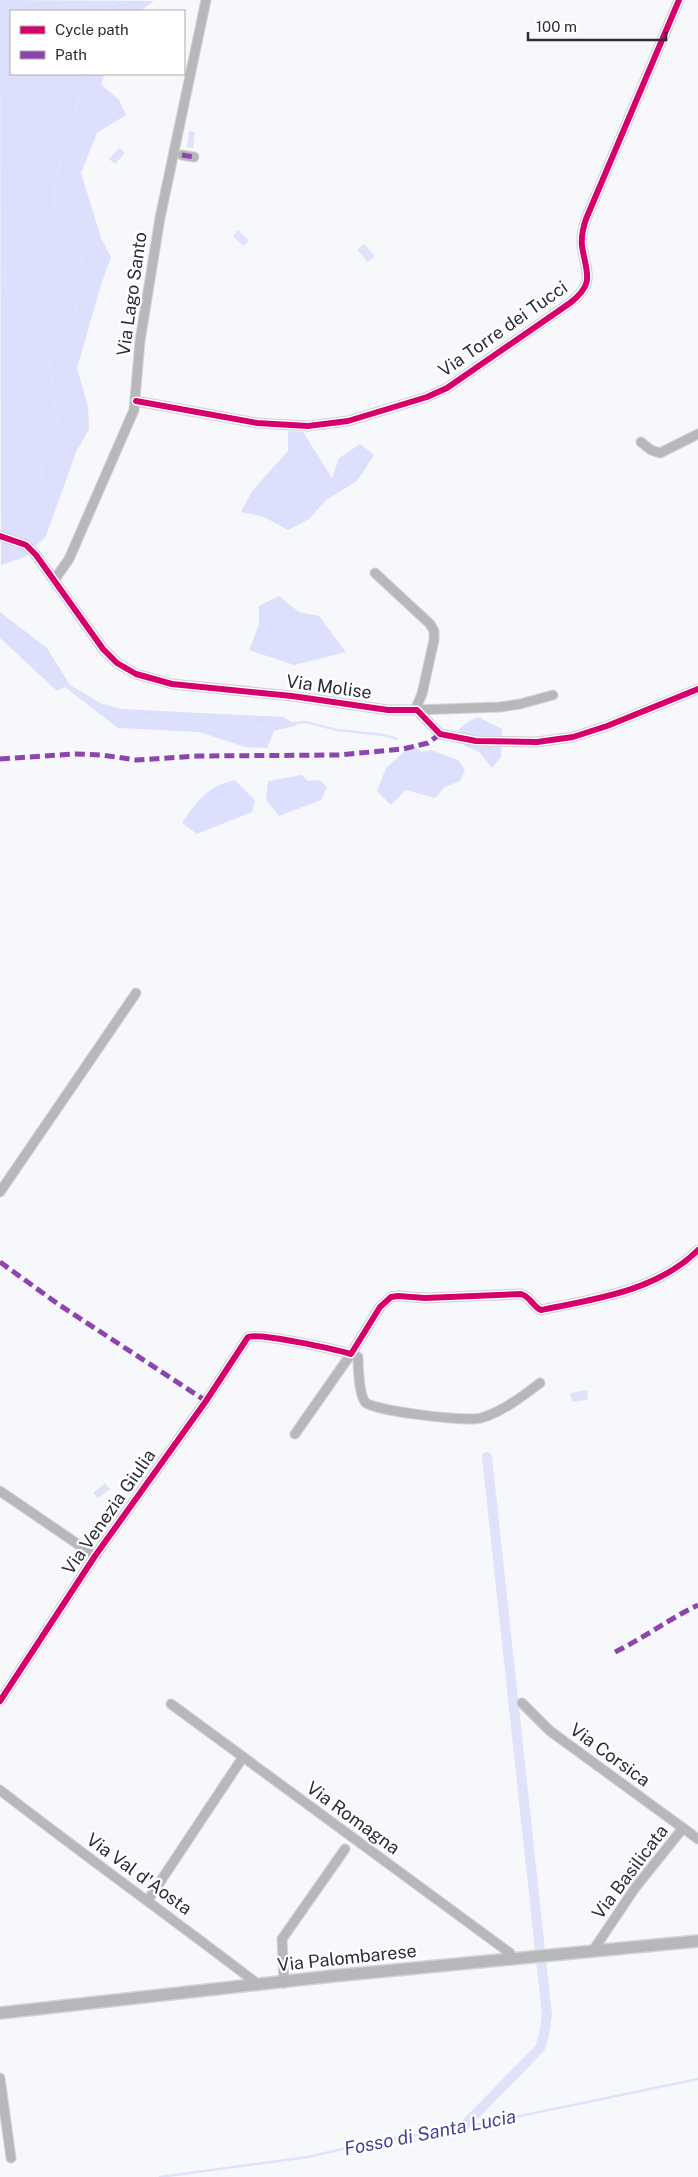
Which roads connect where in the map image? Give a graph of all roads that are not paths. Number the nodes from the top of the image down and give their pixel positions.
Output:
1 (206, 0) edge
2 (679, 0) edge
3 (182, 155) dead end
4 (194, 157) dead end
5 (136, 401) junction
6 (698, 434) edge
7 (641, 442) dead end
8 (0, 536) edge
9 (376, 572) dead end
10 (55, 579) junction
11 (698, 689) edge
12 (553, 695) dead end
13 (416, 710) junction
14 (136, 994) dead end
15 (0, 1192) edge
16 (698, 1250) edge
17 (355, 1355) junction
18 (540, 1383) dead end
19 (295, 1434) dead end
20 (0, 1490) edge
21 (95, 1556) junction
22 (4, 1688) edge
23 (0, 1701) edge
24 (522, 1703) dead end
25 (171, 1704) dead end
26 (244, 1758) junction
27 (0, 1790) edge
28 (683, 1828) junction
29 (698, 1839) edge
30 (345, 1849) dead end
31 (148, 1900) junction
32 (698, 1941) edge
33 (592, 1952) junction
34 (511, 1960) junction
35 (284, 1982) junction
36 (259, 1984) junction
37 (0, 2013) edge
38 (0, 2078) edge
39 (11, 2158) dead end

1 - 5 street, Via Lago Santo
2 - 5 street, Via Torre dei Tucci
3 - 4 street
5 - 10 street, Via Lago Santo
6 - 7 street
8 - 10 street, Via Molise
9 - 13 street
10 - 13 street, Via Molise
11 - 13 street
12 - 13 street, Via Molise
14 - 15 street
16 - 17 street
17 - 18 street
17 - 19 street
17 - 21 street, Via Venezia Giulia
20 - 21 street
21 - 22 street, Via Venezia Giulia
22 - 23 street, Via Venezia Giulia
24 - 28 street, Via Corsica
25 - 26 street, Via Romagna
26 - 31 street
26 - 34 street, Via Romagna
27 - 31 street, Via Val d'Aosta
28 - 29 street, Via Basilicata
28 - 33 street, Via Basilicata
30 - 35 street
31 - 36 street, Via Val d'Aosta
32 - 33 main road, Via Palombarese
33 - 34 main road, Via Palombarese
34 - 35 main road, Via Palombarese
35 - 36 main road, Via Palombarese
36 - 37 main road, Via Palombarese
38 - 39 street

